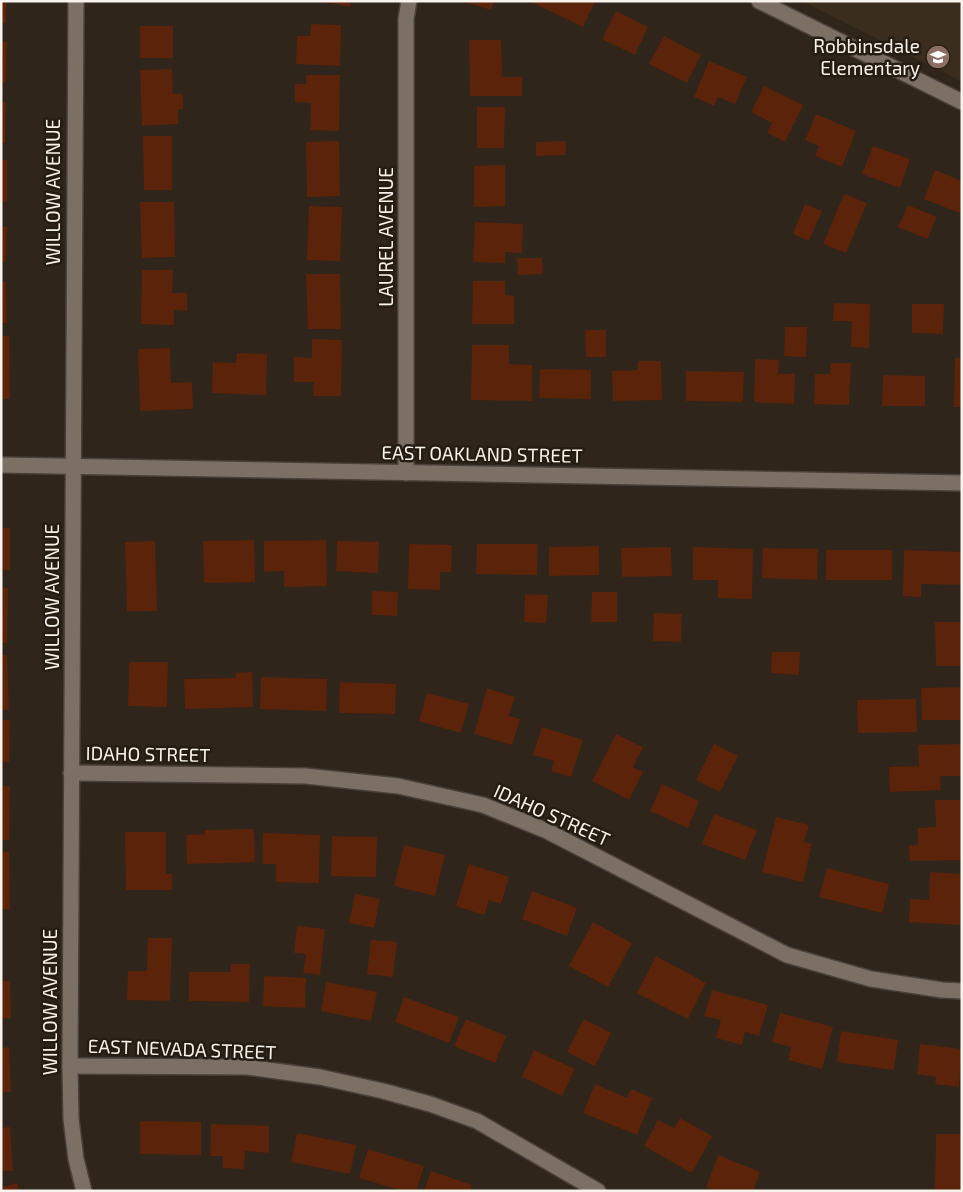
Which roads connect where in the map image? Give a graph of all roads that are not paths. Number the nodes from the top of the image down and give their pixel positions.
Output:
1 (76, 1) edge
2 (409, 1) edge
3 (759, 1) edge
4 (962, 102) edge
5 (1, 465) edge
6 (72, 466) junction
7 (406, 473) junction
8 (962, 483) edge
9 (71, 773) junction
10 (962, 991) edge
11 (70, 1066) junction
12 (84, 1191) edge
13 (598, 1191) edge

1 - 6 street, WILLOW AVENUE
2 - 7 street, LAUREL AVENUE
3 - 4 street
5 - 6 street, EAST OAKLAND STREET
6 - 7 street, EAST OAKLAND STREET
6 - 9 street, WILLOW AVENUE
7 - 8 street, EAST OAKLAND STREET
9 - 10 street, IDAHO STREET
9 - 11 street, WILLOW AVENUE
11 - 12 street, WILLOW AVENUE
11 - 13 street, EAST NEVADA STREET

